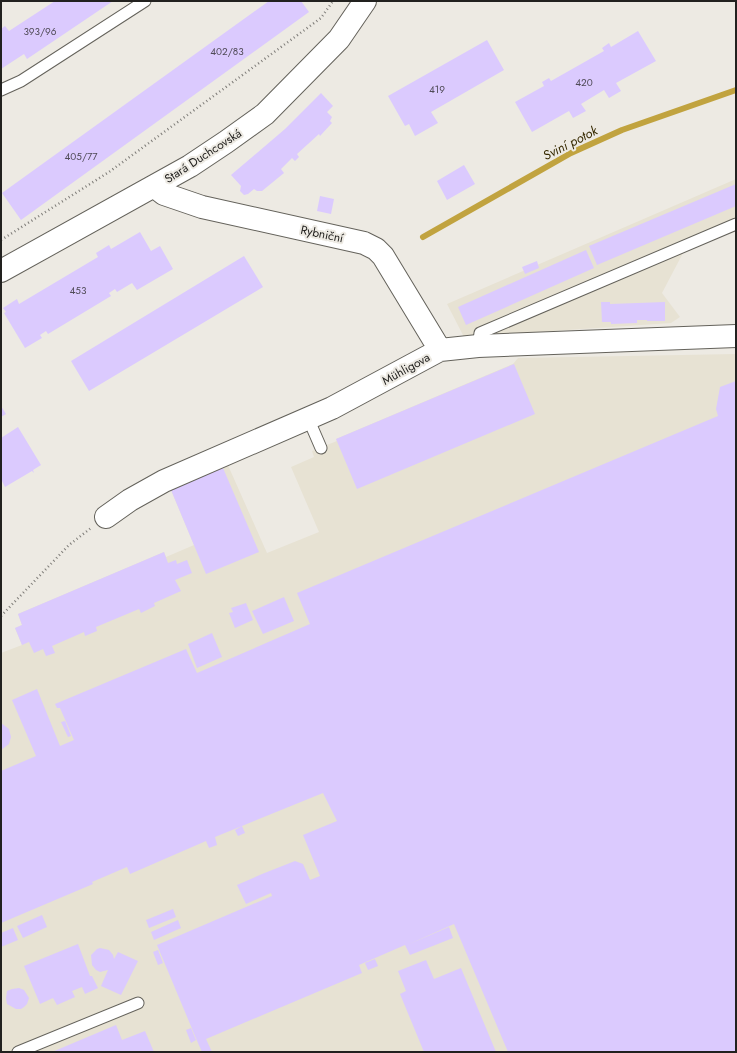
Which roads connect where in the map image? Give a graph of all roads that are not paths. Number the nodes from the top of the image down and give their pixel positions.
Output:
1 (145, 1) edge
2 (365, 1) edge
3 (1, 90) edge
4 (155, 187) junction
5 (736, 224) edge
6 (3, 268) edge
7 (736, 336) edge
8 (478, 346) junction
9 (440, 350) junction
10 (308, 418) junction
11 (321, 448) dead end
12 (106, 517) road end
13 (138, 1003) dead end
14 (18, 1052) edge

1 - 3 lane
2 - 4 street, Stará Duchcovská
4 - 6 street, Stará Duchcovská
4 - 9 street, Rybniční
5 - 8 lane
7 - 8 street, Mühligova
8 - 9 street, Mühligova
9 - 10 street, Mühligova
10 - 11 lane
10 - 12 street, Mühligova
13 - 14 lane

